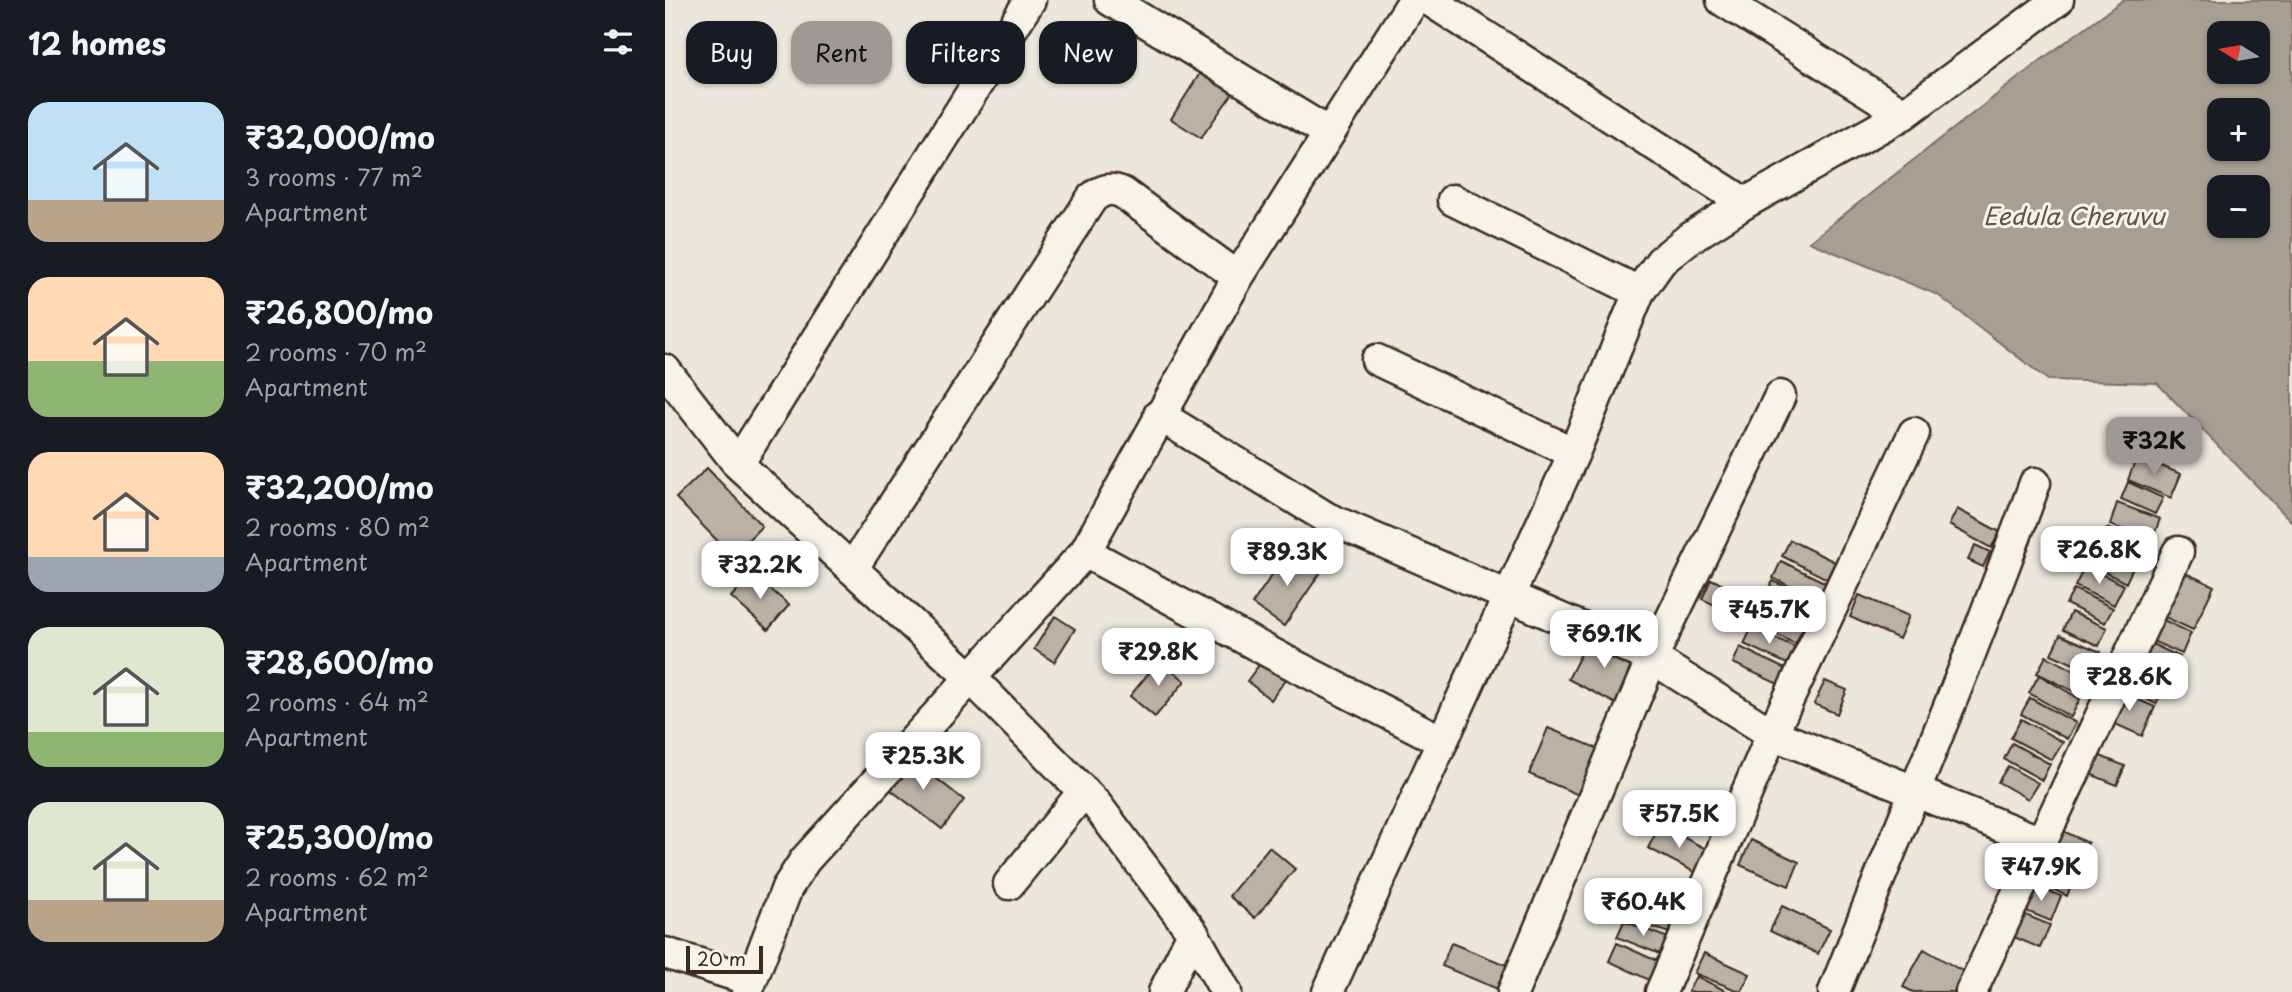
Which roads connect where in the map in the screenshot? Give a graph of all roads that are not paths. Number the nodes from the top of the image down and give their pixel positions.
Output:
1 (1030, 0) edge
2 (1110, 0) edge
3 (1414, 0) edge
4 (1429, 0) edge
5 (1722, 0) edge
6 (2058, 0) edge
7 (1903, 114) junction
8 (1329, 133) junction
9 (1453, 200) dead end
10 (1745, 203) junction
11 (1238, 277) junction
12 (1639, 292) junction
13 (1377, 360) dead end
14 (665, 370) edge
15 (1780, 396) dead end
16 (1159, 415) junction
17 (1914, 433) dead end
18 (1574, 453) junction
19 (738, 464) junction
20 (2035, 483) dead end
21 (1085, 552) junction
22 (2178, 552) dead end
23 (852, 569) junction
24 (1507, 598) junction
25 (1652, 658) junction
26 (972, 679) junction
27 (1772, 734) junction
28 (1442, 741) junction
29 (1084, 791) junction
30 (1913, 791) junction
31 (2041, 842) junction
32 (1009, 884) dead end
33 (1193, 933) junction
34 (665, 953) edge
35 (749, 986) edge
36 (1164, 992) edge
37 (1226, 992) edge
38 (1328, 992) edge
39 (1513, 992) edge
40 (1661, 992) edge
41 (1834, 992) edge
42 (1971, 992) edge

1 - 19 street
2 - 8 street
3 - 8 street
4 - 10 street
5 - 7 street
6 - 7 street
7 - 10 street
8 - 11 street
9 - 12 street
10 - 12 street
11 - 16 street
11 - 23 street
12 - 18 street
13 - 18 street
14 - 19 street
15 - 25 street
16 - 21 street
16 - 24 street
17 - 27 street
18 - 24 street
19 - 23 street
20 - 30 street
21 - 26 street
21 - 28 street
22 - 31 street
23 - 26 street
24 - 25 street
24 - 28 street
25 - 27 street
25 - 39 street
26 - 29 street
26 - 35 street
27 - 30 street
27 - 40 street
28 - 38 street
29 - 32 street
29 - 33 street
30 - 31 street
30 - 41 street
31 - 42 street
33 - 36 street
33 - 37 street
34 - 35 street

